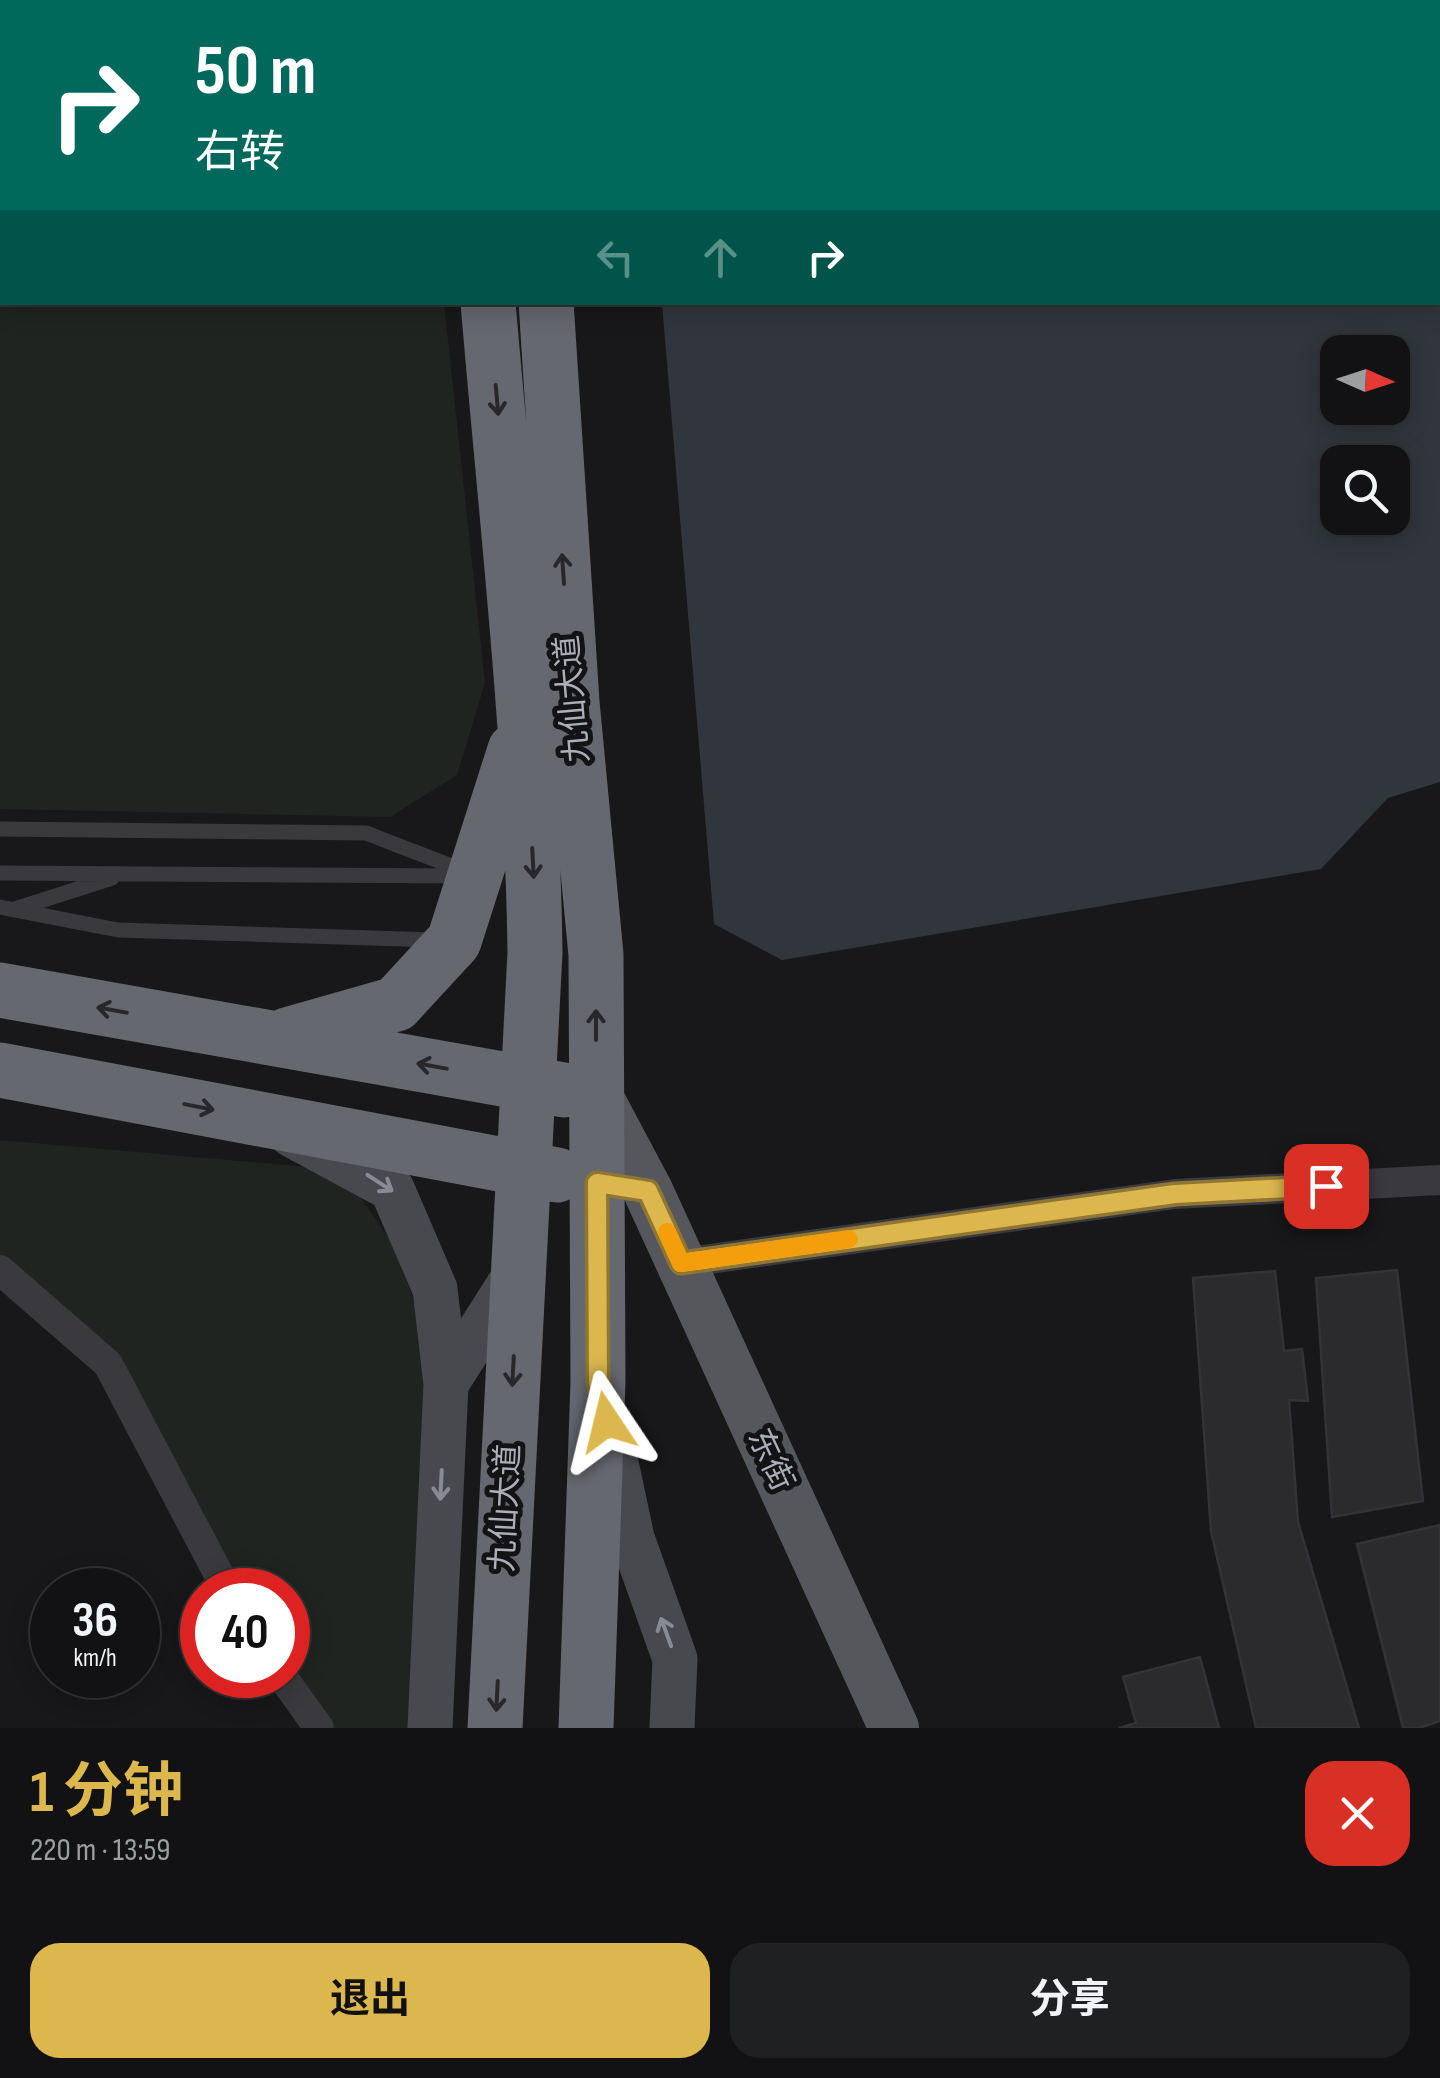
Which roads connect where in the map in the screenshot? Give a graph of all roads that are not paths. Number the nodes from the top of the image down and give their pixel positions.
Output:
1 (488, 305) edge
2 (546, 305) edge
3 (523, 724) junction
4 (0, 829) edge
5 (0, 872) edge
6 (126, 873) junction
7 (475, 876) junction
8 (6, 908) edge
9 (454, 941) junction
10 (0, 990) edge
11 (274, 1038) junction
12 (0, 1070) edge
13 (528, 1084) junction
14 (596, 1096) junction
15 (264, 1120) junction
16 (524, 1169) junction
17 (1440, 1180) edge
18 (623, 1187) junction
19 (681, 1263) junction
20 (519, 1269) junction
21 (0, 1270) edge
22 (598, 1382) junction
23 (446, 1384) junction
24 (215, 1568) edge
25 (297, 1698) edge
26 (319, 1728) edge
27 (430, 1728) edge
28 (495, 1728) edge
29 (586, 1728) edge
30 (672, 1728) edge
31 (894, 1728) edge

1 -> 3 highway, 九仙大道
14 -> 2 highway, 九仙大道
3 - 7 highway
3 -> 13 highway, 九仙大道
4 - 7 lane
5 - 6 lane
6 - 7 lane
6 - 8 lane
7 - 9 highway
8 - 9 lane
9 - 11 highway
11 -> 10 highway
13 -> 11 highway
12 -> 15 highway
13 - 14 highway
13 - 16 highway, 九仙大道
14 - 18 highway, 九仙大道
15 - 16 highway
15 -> 23 street
16 - 18 highway
16 - 20 highway, 九仙大道
17 - 19 street
18 - 19 main road, 东街
18 - 22 highway
19 - 31 main road, 东街
20 - 23 street
20 -> 28 highway, 九仙大道
21 - 24 street
22 - 29 highway
30 -> 22 street
23 -> 27 street
25 - 26 street

